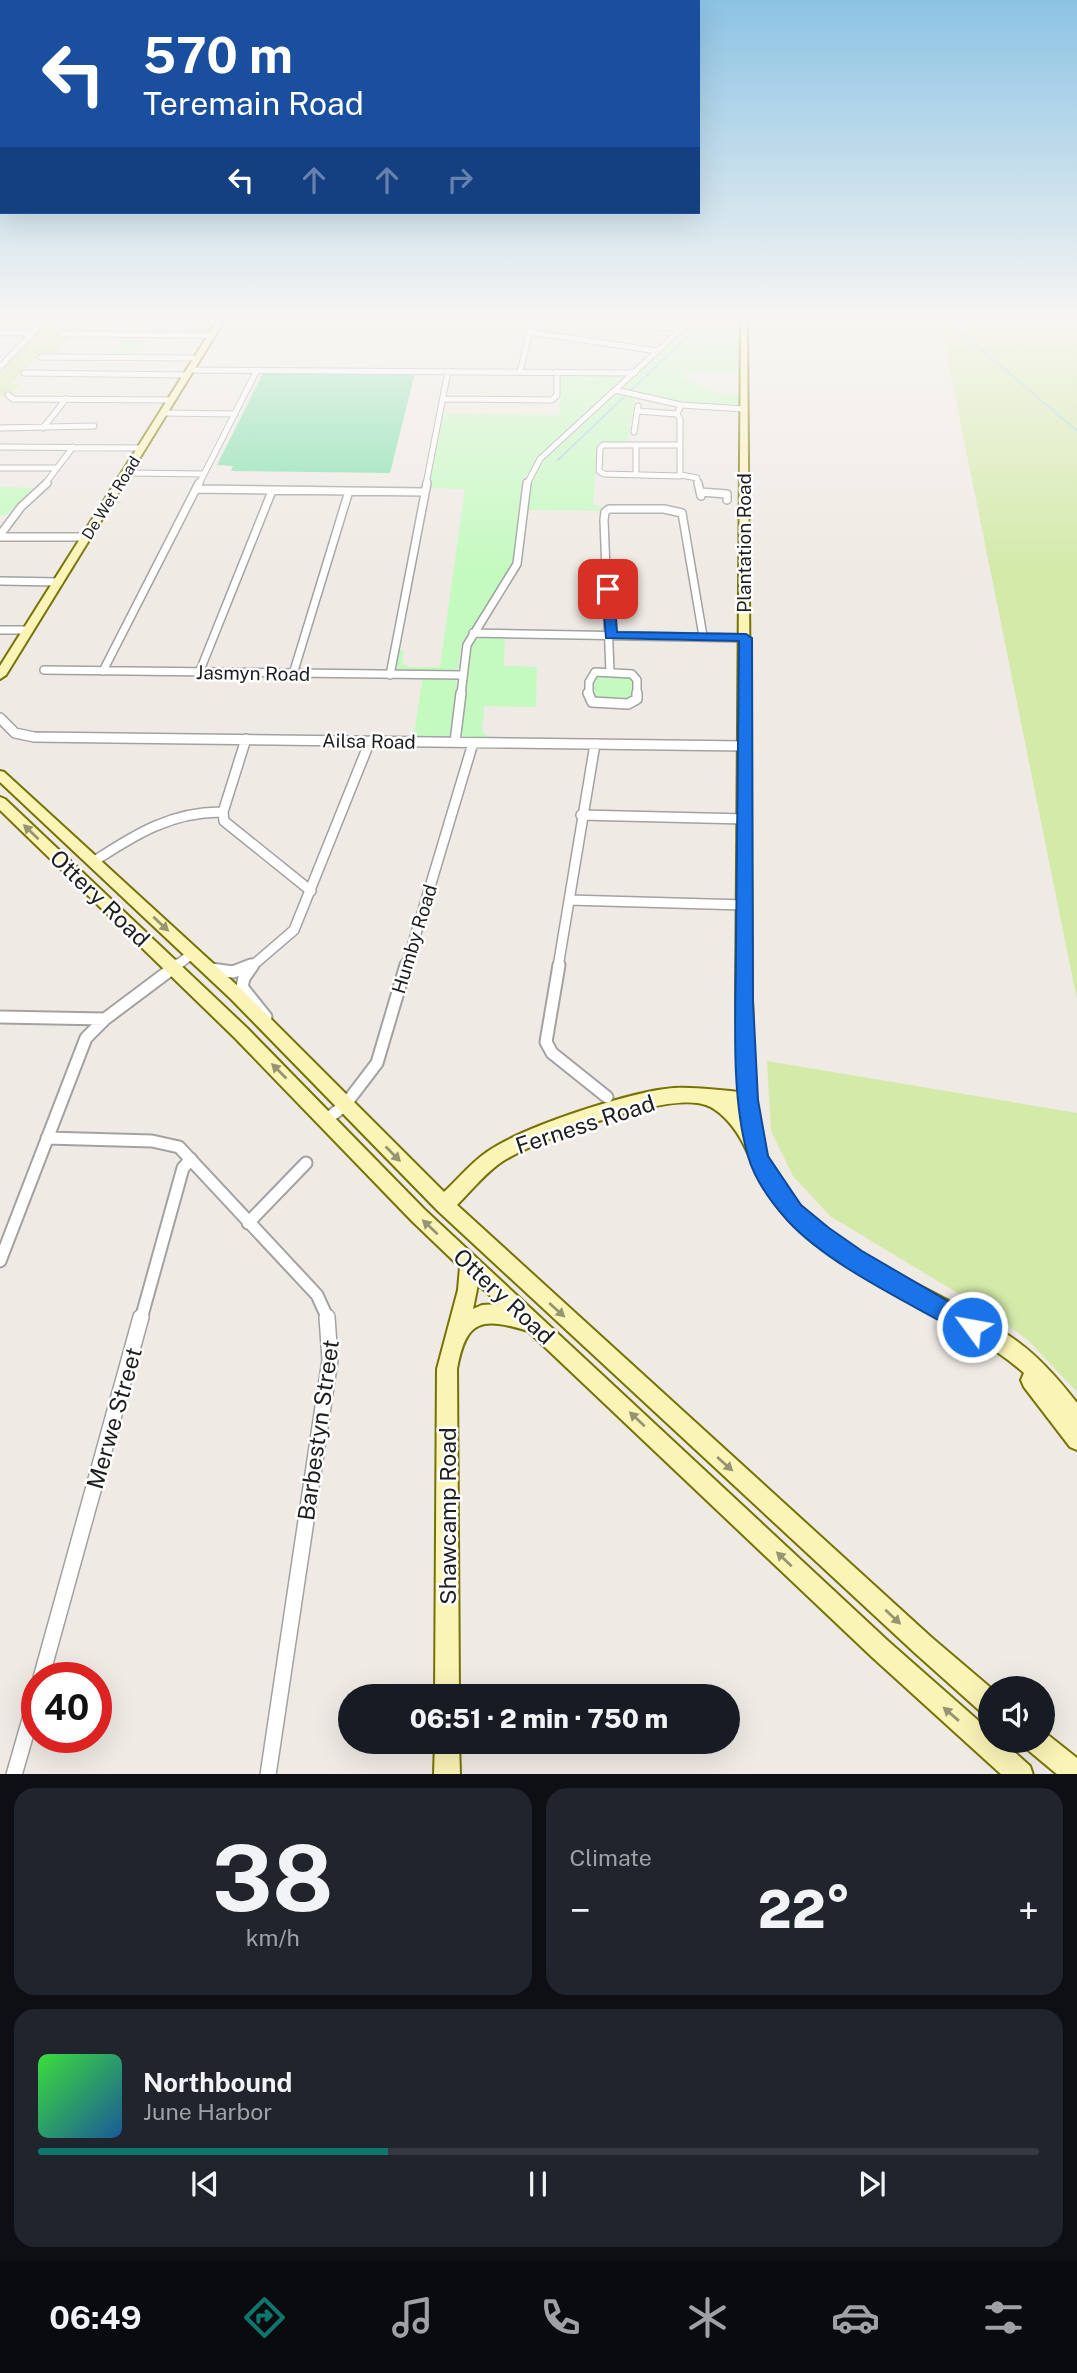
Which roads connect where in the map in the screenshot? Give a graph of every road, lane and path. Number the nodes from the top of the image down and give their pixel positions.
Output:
1 (62, 404) edge
2 (170, 404) edge
3 (239, 404) edge
4 (442, 404) edge
5 (600, 404) edge
6 (639, 404) edge
7 (673, 404) edge
8 (744, 404) edge
9 (681, 405) junction
10 (692, 406) junction
11 (744, 409) junction
12 (637, 411) junction
13 (164, 413) junction
14 (234, 414) junction
15 (678, 417) junction
16 (94, 426) dead end
17 (0, 428) edge
18 (43, 428) junction
19 (634, 432) dead end
20 (678, 445) junction
21 (636, 446) junction
22 (0, 447) edge
23 (73, 447) junction
24 (142, 448) junction
25 (0, 468) edge
26 (57, 468) junction
27 (681, 472) junction
28 (127, 473) junction
29 (204, 474) junction
30 (636, 475) junction
31 (196, 489) junction
32 (272, 491) junction
33 (349, 491) junction
34 (425, 492) junction
35 (727, 500) dead end
36 (0, 536) edge
37 (86, 537) junction
38 (0, 581) edge
39 (59, 582) junction
40 (0, 630) edge
41 (29, 630) junction
42 (473, 633) junction
43 (611, 635) junction
44 (703, 636) junction
45 (746, 638) junction
46 (44, 670) dead end
47 (103, 671) junction
48 (610, 672) junction
49 (199, 673) junction
50 (293, 674) junction
51 (390, 674) junction
52 (461, 675) junction
53 (0, 676) edge
54 (0, 718) edge
55 (246, 739) junction
56 (370, 741) junction
57 (455, 742) junction
58 (473, 743) junction
59 (595, 744) junction
60 (746, 746) junction
61 (0, 775) edge
62 (0, 802) edge
63 (223, 812) junction
64 (581, 815) junction
65 (745, 819) junction
66 (93, 862) junction
67 (311, 891) junction
68 (569, 900) junction
69 (744, 905) junction
70 (192, 953) junction
71 (257, 962) junction
72 (173, 968) junction
73 (210, 969) junction
74 (0, 1017) edge
75 (105, 1019) junction
76 (270, 1028) junction
77 (607, 1097) dead end
78 (704, 1097) junction
79 (748, 1100) junction
80 (345, 1105) junction
81 (327, 1119) junction
82 (47, 1138) junction
83 (758, 1157) junction
84 (191, 1159) junction
85 (306, 1163) dead end
86 (444, 1205) junction
87 (248, 1223) junction
88 (0, 1261) edge
89 (468, 1263) junction
90 (533, 1324) junction
91 (972, 1327) junction
92 (453, 1336) junction
93 (1076, 1418) edge
94 (1077, 1440) edge
95 (45, 1662) edge
96 (447, 1684) edge
97 (978, 1693) edge
98 (21, 1752) edge
99 (1052, 1753) edge
100 (447, 1754) edge
101 (15, 1774) edge
102 (268, 1774) edge
103 (447, 1774) edge
104 (1021, 1774) edge
105 (1077, 1774) edge

1 - 18 street
2 - 13 street, De Wet Road
3 - 14 street
4 - 34 street
5 - 42 street
6 - 12 street
7 - 9 street
8 - 11 street, Plantation Road
9 - 10 street
9 - 15 street
10 - 11 street
10 - 15 street
11 - 45 street, Plantation Road
12 - 15 street
12 - 19 street
13 - 14 street
13 - 24 street, De Wet Road
14 - 29 street
15 - 20 street
16 - 18 street
17 - 18 street
20 - 21 street
20 - 27 street
21 - 30 street
21 - 30 street
22 - 23 street
23 - 24 street
23 - 26 street
24 - 28 street, De Wet Road
25 - 26 street
26 - 36 street
27 - 30 street
27 - 35 street
28 - 29 street
28 - 37 street, De Wet Road
29 - 31 street
31 - 32 street
31 - 47 street
32 - 33 street
32 - 49 street
33 - 34 street
33 - 50 street
34 - 51 street
36 - 37 street
37 - 39 street, De Wet Road
38 - 39 street
39 - 41 street, De Wet Road
40 - 41 street
41 - 53 street, De Wet Road
42 - 43 street
42 - 52 street
43 - 44 street
43 - 44 street
43 - 48 street
44 - 45 street
45 - 60 street, Plantation Road
46 - 47 street, Jasmyn Road
47 - 49 street, Jasmyn Road
48 - 48 street
49 - 50 street, Jasmyn Road
50 - 51 street, Jasmyn Road
51 - 52 street, Jasmyn Road
52 - 57 street
54 - 55 street, Ailsa Road
55 - 56 street, Ailsa Road
55 - 63 street
56 - 57 street, Ailsa Road
56 - 67 street
57 - 58 street, Ailsa Road
58 - 59 street, Ailsa Road
58 - 80 street, Humby Road
59 - 60 street, Ailsa Road
59 - 64 street
60 - 65 street, Plantation Road
61 - 66 street, Ottery Road
72 -> 62 street, Ottery Road
63 - 66 street
63 - 67 street
64 - 65 street
64 - 68 street
65 - 69 street, Plantation Road
66 -> 70 street, Ottery Road
67 - 71 street
68 - 69 street
68 - 77 street
69 - 79 street, Plantation Road
70 - 72 street
70 - 73 street, Ottery Road
71 - 73 street
71 - 76 street
72 - 75 street
81 -> 72 street, Ottery Road
73 - 76 street, Ottery Road
74 - 75 street
75 - 82 street
76 - 80 street, Ottery Road
78 - 79 street, Ferness Road
78 - 83 street
78 - 86 street, Ferness Road
79 - 83 street, Plantation Road
80 - 81 street, Humby Road
80 -> 86 street, Ottery Road
89 -> 81 street, Ottery Road
82 - 84 street, Barbestyn Street
82 - 88 street
83 - 91 street, Plantation Road
84 - 87 street, Barbestyn Street
84 - 95 street, Merwe Street
85 - 87 street
86 -> 97 street, Ottery Road
87 - 102 street, Barbestyn Street
89 - 90 street, Ottery Road
89 - 92 street, Shawcamp Road
90 - 92 street
104 -> 90 street, Ottery Road
91 - 93 street, Plantation Road
91 - 94 street, Plantation Road
92 - 96 street, Shawcamp Road
98 - 101 street
99 - 105 street
100 - 103 street

